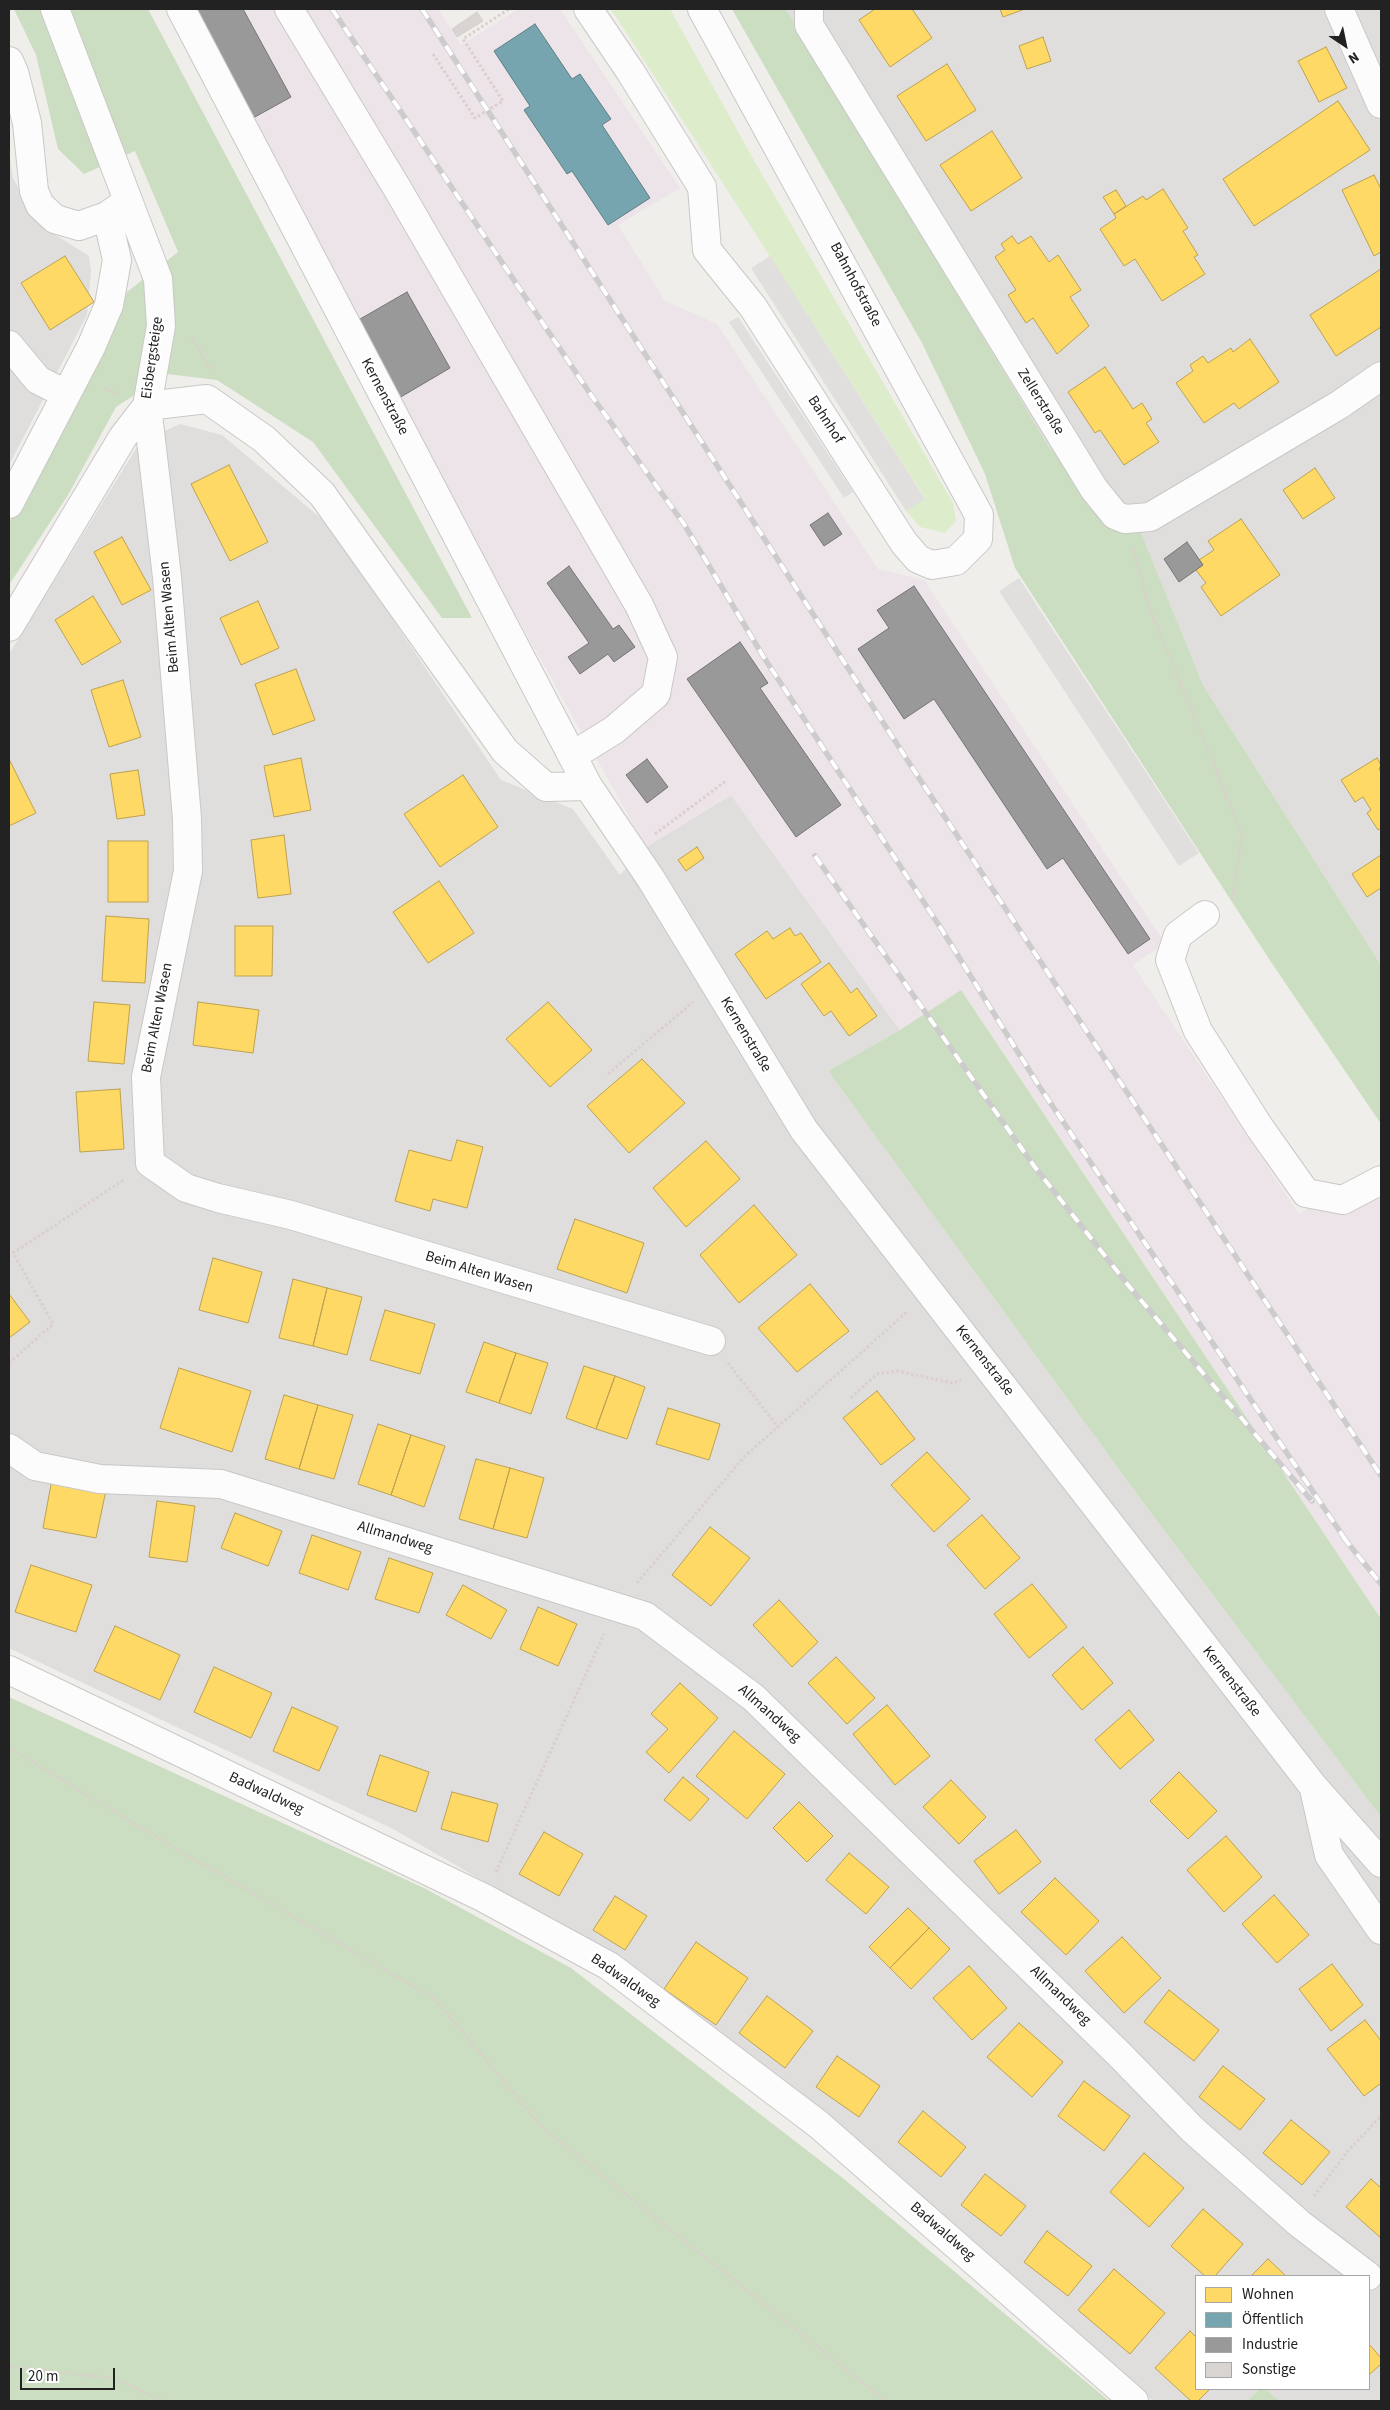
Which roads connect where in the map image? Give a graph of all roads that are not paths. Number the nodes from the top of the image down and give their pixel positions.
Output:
1 (55, 9) edge
2 (181, 9) edge
3 (289, 9) edge
4 (588, 9) edge
5 (702, 9) edge
6 (1339, 9) edge
7 (809, 17) edge
8 (9, 61) edge
9 (1381, 104) edge
10 (118, 209) junction
11 (9, 345) edge
12 (1381, 376) edge
13 (71, 385) junction
14 (147, 406) junction
15 (9, 504) edge
16 (956, 561) joint
17 (9, 627) edge
18 (572, 756) junction
19 (588, 786) junction
20 (1205, 915) dead end
21 (1381, 1180) edge
22 (711, 1341) road end
23 (9, 1448) edge
24 (9, 1670) edge
25 (1313, 1786) junction
26 (1381, 1864) edge
27 (1381, 1930) edge
28 (1365, 2275) edge
29 (1370, 2278) edge
30 (1381, 2286) edge
31 (1134, 2401) edge

1 - 10 street, Eisbergsteige
2 - 18 street, Kernenstraße
3 - 18 street
4 - 16 street, Bahnhof
5 - 16 street, Bahnhofstraße
6 - 9 street
7 - 12 street, Zellerstraße
8 - 10 street
10 - 13 street, Eisbergsteige
10 - 14 street, Eisbergsteige
11 - 13 street
13 - 15 street, Eisbergsteige
14 - 17 street, Eisbergsteige
14 - 19 street
14 - 22 street, Beim Alten Wasen
18 - 19 street, Kernenstraße
19 - 25 street, Kernenstraße
20 - 21 street
23 - 28 street, Allmandweg
24 - 31 street, Badwaldweg
25 - 26 street
25 - 27 street, Kernenstraße
29 - 30 street, Allmandweg

